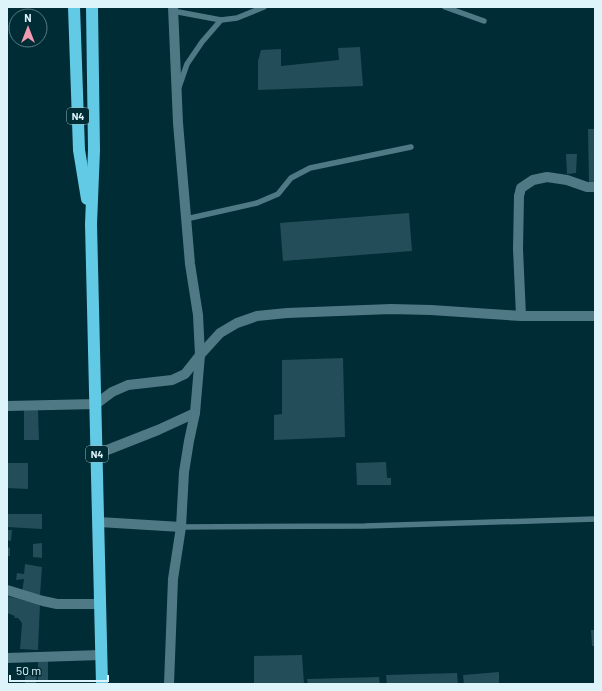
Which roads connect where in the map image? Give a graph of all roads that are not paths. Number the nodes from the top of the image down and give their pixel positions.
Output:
1 (74, 7) edge
2 (92, 7) edge
3 (264, 7) edge
4 (445, 7) edge
5 (173, 9) edge
6 (221, 20) junction
7 (484, 21) dead end
8 (176, 95) junction
9 (410, 147) dead end
10 (595, 187) edge
11 (186, 218) junction
12 (91, 224) junction
13 (521, 316) junction
14 (595, 316) edge
15 (200, 355) junction
16 (96, 404) junction
17 (7, 406) edge
18 (195, 413) junction
19 (97, 454) junction
20 (595, 519) edge
21 (99, 522) junction
22 (181, 527) junction
23 (7, 590) edge
24 (100, 604) junction
25 (102, 655) junction
26 (7, 658) edge
27 (102, 684) edge
28 (169, 684) edge

1 - 12 highway, N4
2 - 12 highway, N4
3 - 6 lane
4 - 7 lane
5 - 6 lane
5 - 8 street
6 - 8 lane
8 - 11 street
9 - 11 lane
10 - 13 street
11 - 15 street
12 - 16 highway, N4
13 - 14 street
13 - 15 street
15 - 16 street
15 - 18 street
16 - 17 street
16 - 19 highway, N4
18 - 19 street
18 - 22 street
19 - 21 highway, N4
20 - 22 lane
21 - 22 street
21 - 24 highway, N4
22 - 28 street
23 - 24 street
24 - 25 highway, N4
25 - 26 street
25 - 27 highway, N4

